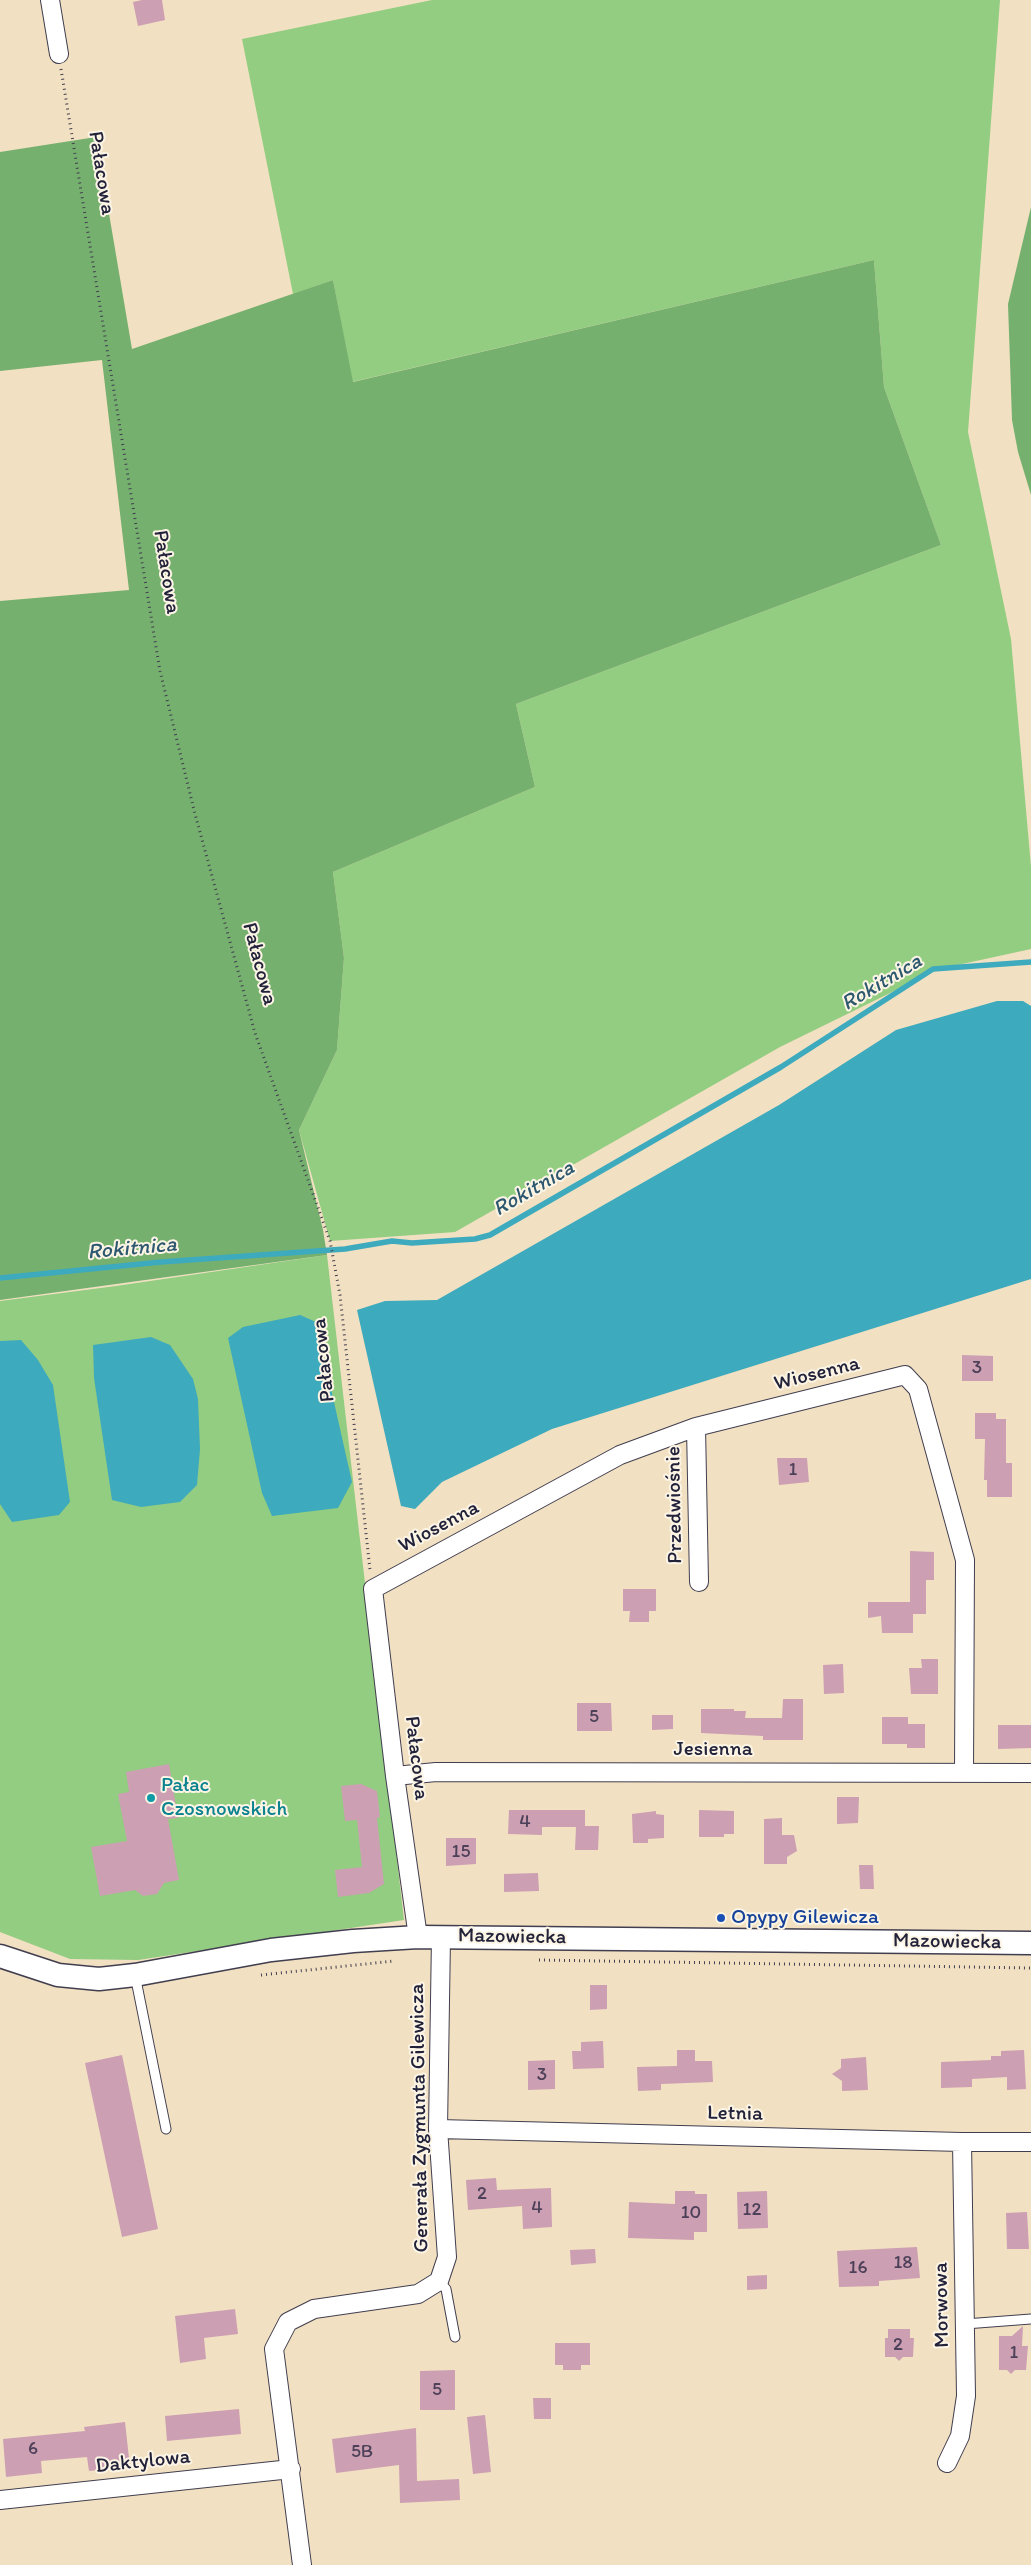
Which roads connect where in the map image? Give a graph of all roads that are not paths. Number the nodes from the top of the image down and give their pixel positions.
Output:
1 (50, 0) edge
2 (59, 54) road end
3 (696, 1427) junction
4 (699, 1582) dead end
5 (373, 1589) joint
6 (964, 1772) junction
7 (1031, 1773) edge
8 (395, 1776) junction
9 (418, 1937) junction
10 (441, 1937) junction
11 (1031, 1943) edge
12 (0, 1956) edge
13 (134, 1975) junction
14 (166, 2129) dead end
15 (438, 2129) junction
16 (962, 2142) junction
17 (1031, 2142) edge
18 (439, 2281) junction
19 (1031, 2319) edge
20 (965, 2324) junction
21 (454, 2337) dead end
22 (947, 2464) dead end
23 (291, 2469) junction
24 (0, 2500) edge
25 (302, 2565) edge

1 - 2 street
3 - 4 street, Przedwiośnie
3 - 5 street, Wiosenna
3 - 6 street, Wiosenna
5 - 8 street, Pałacowa
6 - 7 street, Jesienna
6 - 8 street, Jesienna
8 - 9 street, Pałacowa
9 - 10 street, Mazowiecka
9 - 13 street, Mazowiecka
10 - 11 street, Mazowiecka
10 - 15 street, Generała Zygmunta Gilewicza
12 - 13 street, Mazowiecka
13 - 14 lane
15 - 16 street, Letnia
15 - 18 street, Generała Zygmunta Gilewicza
16 - 17 street, Letnia
16 - 20 street, Morwowa
18 - 21 lane
18 - 23 street, Generała Zygmunta Gilewicza
19 - 20 lane
20 - 22 street, Morwowa
23 - 24 street, Daktylowa
23 - 25 street, Generała Zygmunta Gilewicza

